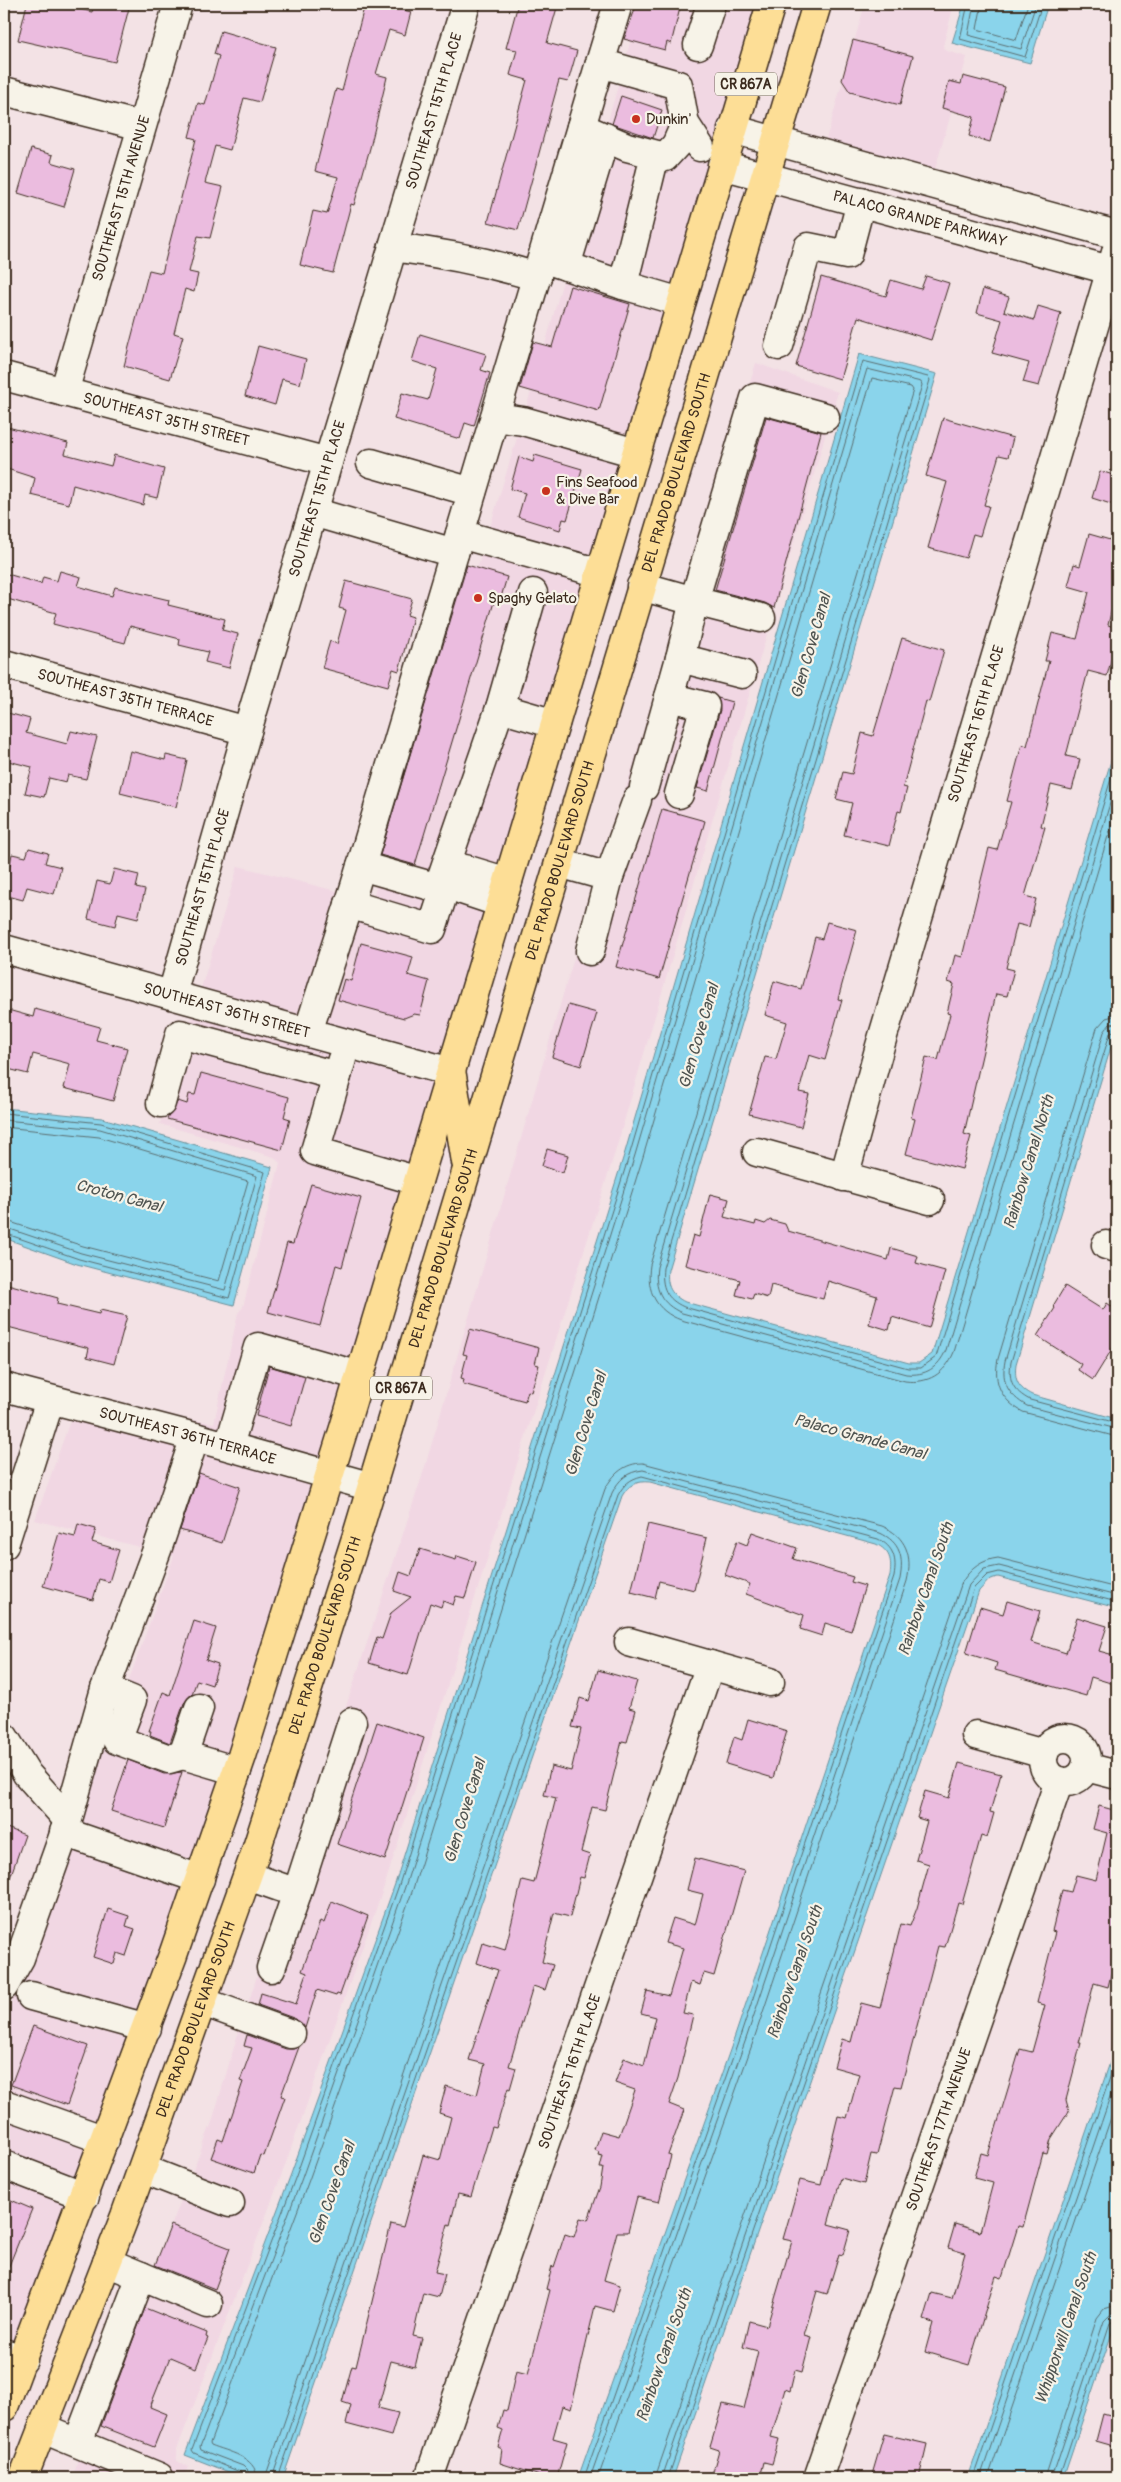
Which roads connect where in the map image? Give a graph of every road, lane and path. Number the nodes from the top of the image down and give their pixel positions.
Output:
1 (178, 4) edge
2 (466, 4) edge
3 (618, 4) edge
4 (711, 4) edge
5 (771, 4) edge
6 (817, 4) edge
7 (698, 46) dead end
8 (600, 63) junction
9 (4, 90) edge
10 (142, 126) junction
11 (593, 132) junction
12 (775, 141) junction
13 (699, 145) junction
14 (764, 176) junction
15 (861, 202) junction
16 (1117, 235) edge
17 (393, 247) junction
18 (1115, 264) edge
19 (548, 267) junction
20 (623, 285) junction
21 (681, 302) junction
22 (779, 346) dead end
23 (4, 376) edge
24 (64, 392) junction
25 (495, 417) junction
26 (825, 417) dead end
27 (636, 453) junction
28 (328, 462) junction
29 (370, 463) dead end
30 (472, 492) junction
31 (313, 512) junction
32 (457, 543) junction
33 (600, 573) junction
34 (641, 586) junction
35 (533, 593) dead end
36 (694, 601) junction
37 (761, 618) dead end
38 (680, 658) junction
39 (4, 664) edge
40 (742, 674) dead end
41 (669, 697) junction
42 (500, 708) junction
43 (554, 724) junction
44 (247, 731) junction
45 (679, 794) dead end
46 (559, 863) junction
47 (361, 866) junction
48 (449, 876) junction
49 (609, 877) junction
50 (504, 893) junction
51 (349, 904) junction
52 (4, 949) edge
53 (590, 952) dead end
54 (172, 994) junction
55 (308, 1032) junction
56 (347, 1043) junction
57 (451, 1072) junction
58 (337, 1076) junction
59 (160, 1103) dead end
60 (757, 1152) dead end
61 (467, 1170) junction
62 (844, 1177) junction
63 (418, 1181) junction
64 (930, 1200) dead end
65 (360, 1376) junction
66 (4, 1387) edge
67 (50, 1400) junction
68 (195, 1437) junction
69 (229, 1446) junction
70 (330, 1474) junction
71 (372, 1486) junction
72 (4, 1546) edge
73 (629, 1642) dead end
74 (710, 1665) junction
75 (770, 1682) dead end
76 (106, 1689) junction
77 (199, 1708) dead end
78 (352, 1722) dead end
79 (976, 1735) dead end
80 (4, 1737) edge
81 (1044, 1754) junction
82 (183, 1755) junction
83 (1086, 1767) junction
84 (237, 1771) junction
85 (1117, 1775) edge
86 (1059, 1781) junction
87 (66, 1826) junction
88 (248, 1876) junction
89 (200, 1879) junction
90 (297, 1893) junction
91 (271, 1968) dead end
92 (4, 1986) edge
93 (32, 1996) dead end
94 (202, 2002) junction
95 (147, 2028) junction
96 (291, 2034) dead end
97 (4, 2104) edge
98 (105, 2140) junction
99 (4, 2165) edge
100 (143, 2169) junction
101 (85, 2196) junction
102 (230, 2203) dead end
103 (107, 2262) junction
104 (141, 2276) junction
105 (208, 2304) dead end
106 (14, 2356) edge
107 (4, 2407) edge
108 (43, 2429) junction
109 (78, 2442) junction
110 (159, 2477) dead end
111 (23, 2478) edge
112 (429, 2478) edge
113 (818, 2478) edge

1 - 10 street, SOUTHEAST 15TH AVENUE
2 - 17 street, SOUTHEAST 15TH PLACE
3 - 8 street
4 - 7 street
5 - 13 main road, CR 867A
6 - 12 main road, DEL PRADO BOULEVARD SOUTH / CR 867A
8 - 11 street
8 - 13 street
9 - 10 street
10 - 24 street, SOUTHEAST 15TH AVENUE
11 - 13 street
11 - 19 street
12 - 13 street
12 - 14 main road, DEL PRADO BOULEVARD SOUTH / CR 867A
12 - 16 street
13 - 14 street, PALACO GRANDE PARKWAY
13 - 20 street
13 - 21 main road, CR 867A
14 - 15 street, PALACO GRANDE PARKWAY
14 - 34 main road, DEL PRADO BOULEVARD SOUTH / CR 867A
15 - 18 street, PALACO GRANDE PARKWAY
15 - 22 street
17 - 19 street
17 - 28 street, SOUTHEAST 15TH PLACE
18 - 62 street, SOUTHEAST 16TH PLACE
19 - 20 street
19 - 25 street
20 - 21 street
21 - 27 main road, CR 867A
23 - 24 street, SOUTHEAST 35TH STREET
24 - 28 street, SOUTHEAST 35TH STREET
25 - 27 street
25 - 30 street
26 - 36 street
27 - 33 main road, CR 867A
28 - 31 street, SOUTHEAST 15TH PLACE
29 - 30 street
30 - 32 street
31 - 32 street
31 - 44 street, SOUTHEAST 15TH PLACE
32 - 33 street
32 - 47 street
33 - 43 main road, CR 867A
34 - 36 street
34 - 46 main road, DEL PRADO BOULEVARD SOUTH / CR 867A
35 - 42 street
36 - 37 street
36 - 38 street
38 - 40 street
38 - 41 street
39 - 44 street, SOUTHEAST 35TH TERRACE
41 - 45 street
41 - 49 street
42 - 43 street
42 - 48 street
43 - 50 main road, CR 867A
44 - 54 street, SOUTHEAST 15TH PLACE
46 - 49 street
46 - 61 main road, DEL PRADO BOULEVARD SOUTH / CR 867A
47 - 48 street
47 - 51 street
48 - 50 street
48 - 51 street
49 - 53 street
50 - 57 main road, CR 867A
51 - 55 street
52 - 54 street, SOUTHEAST 36TH STREET
54 - 55 street, SOUTHEAST 36TH STREET
55 - 56 street, SOUTHEAST 36TH STREET
56 - 57 street, SOUTHEAST 36TH STREET
56 - 58 street
57 - 61 main road
57 - 63 main road, CR 867A
58 - 59 street
58 - 63 street
60 - 62 street
61 - 71 main road, DEL PRADO BOULEVARD SOUTH / CR 867A
62 - 64 street
63 - 65 main road, CR 867A
65 - 69 street
65 - 70 main road, CR 867A
66 - 67 street, SOUTHEAST 36TH TERRACE
67 - 68 street, SOUTHEAST 36TH TERRACE
67 - 72 street
68 - 69 street, SOUTHEAST 36TH TERRACE
68 - 76 street
69 - 70 street, SOUTHEAST 36TH TERRACE
70 - 71 street, SOUTHEAST 36TH TERRACE
70 - 84 main road, CR 867A
71 - 88 main road, DEL PRADO BOULEVARD SOUTH / CR 867A
73 - 74 street
74 - 75 street
74 - 112 street, SOUTHEAST 16TH PLACE
76 - 82 street
76 - 87 street
77 - 82 street
78 - 90 street
79 - 81 street
80 - 87 street
81 - 83 street
81 - 86 street
82 - 84 street
83 - 85 street
83 - 86 street
84 - 89 main road, CR 867A
86 - 113 street, SOUTHEAST 17TH AVENUE
87 - 89 street
87 - 92 street
88 - 90 street
88 - 94 main road, DEL PRADO BOULEVARD SOUTH / CR 867A
89 - 95 main road, CR 867A
90 - 91 street
93 - 95 street
94 - 96 street
94 - 100 main road, DEL PRADO BOULEVARD SOUTH / CR 867A
95 - 98 main road, CR 867A
97 - 98 street
98 - 101 main road, CR 867A
99 - 101 street
100 - 102 street
100 - 103 main road, DEL PRADO BOULEVARD SOUTH / CR 867A
101 - 106 main road, CR 867A
103 - 104 street
103 - 108 main road, DEL PRADO BOULEVARD SOUTH / CR 867A
104 - 105 street
104 - 109 street
106 - 107 main road, CR 867A
108 - 109 street
108 - 111 main road, DEL PRADO BOULEVARD SOUTH / CR 867A
109 - 110 street

